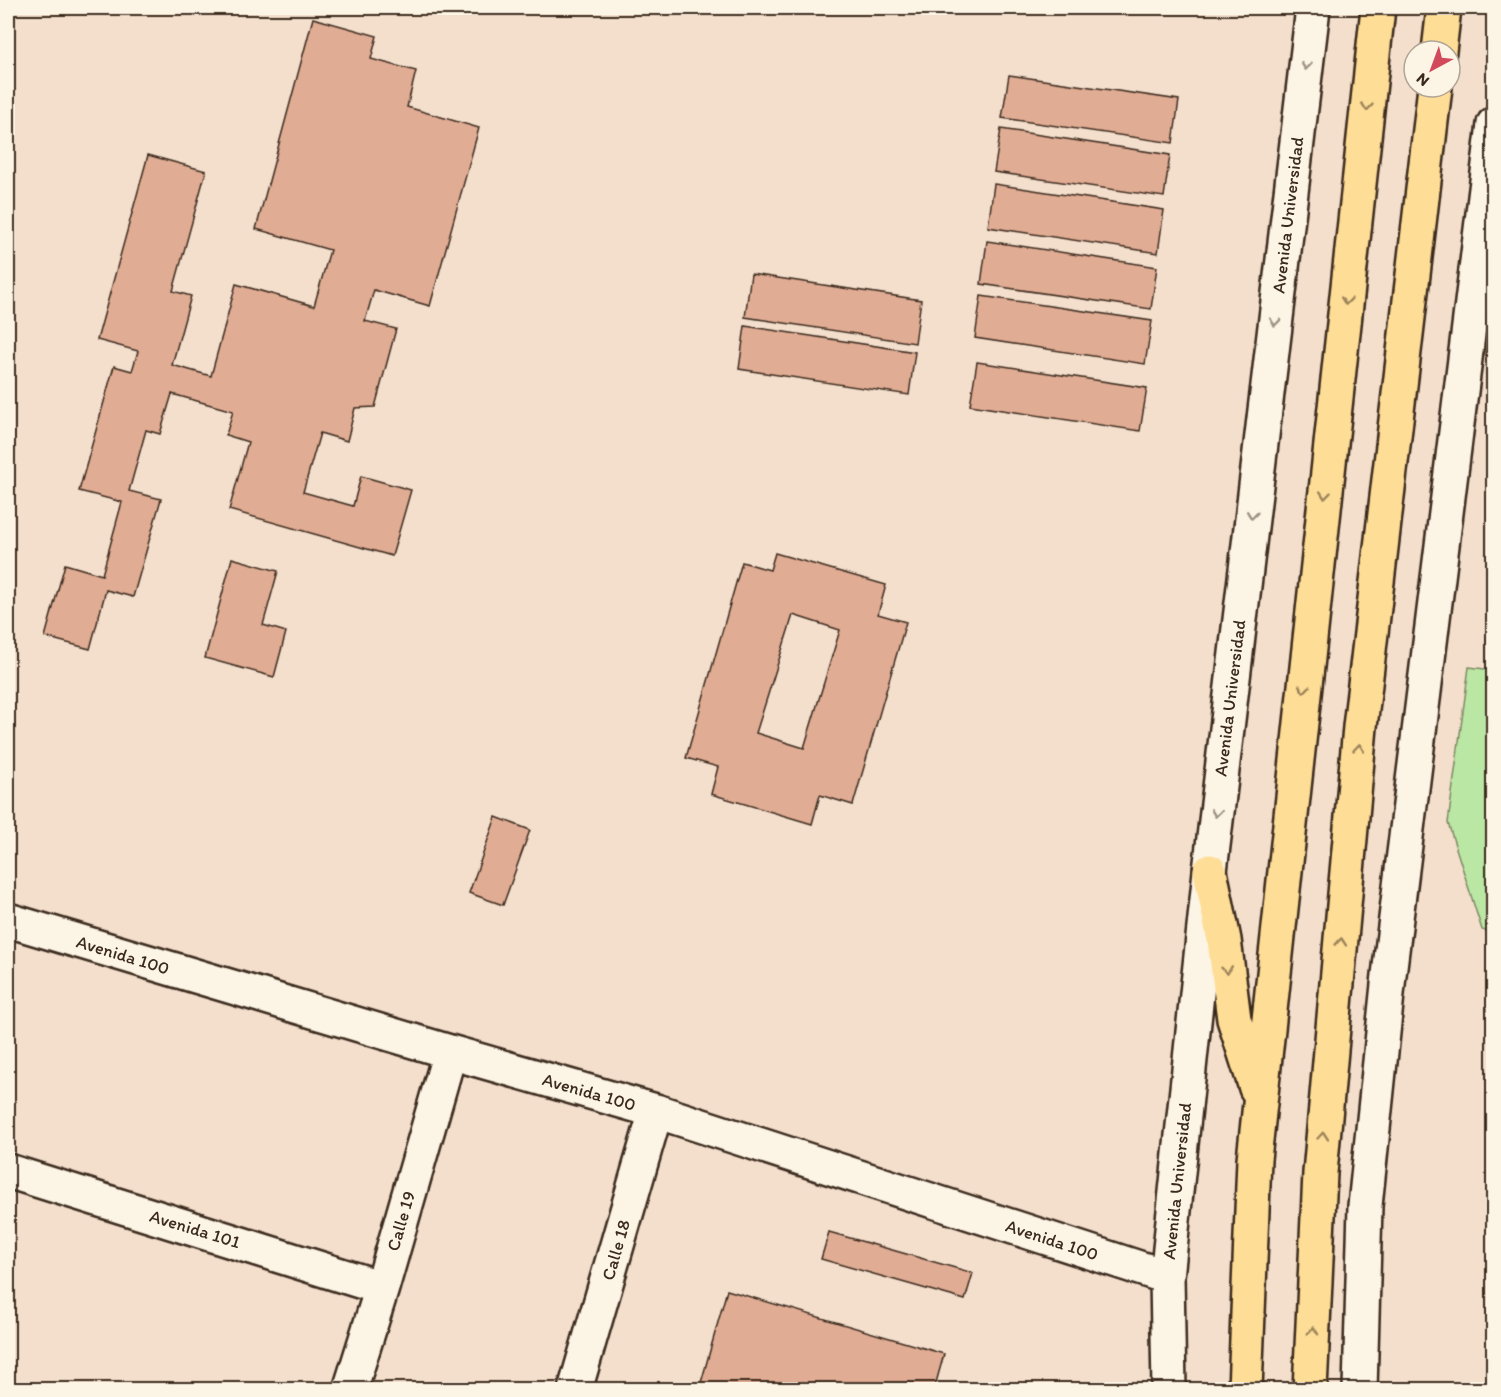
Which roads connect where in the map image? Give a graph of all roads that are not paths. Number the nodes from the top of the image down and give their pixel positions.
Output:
1 (1312, 8) edge
2 (1378, 8) edge
3 (1444, 8) edge
4 (1440, 39) edge
5 (1434, 99) edge
6 (1494, 124) edge
7 (1210, 871) junction
8 (8, 920) edge
9 (450, 1052) junction
10 (1260, 1100) junction
11 (656, 1111) junction
12 (8, 1171) edge
13 (1167, 1277) junction
14 (382, 1288) junction
15 (350, 1389) edge
16 (575, 1389) edge
17 (1169, 1389) edge
18 (1245, 1389) edge
19 (1310, 1389) edge
20 (1360, 1389) edge

1 -> 7 street, Avenida Universidad
2 -> 10 main road
3 - 4 main road
19 -> 5 main road
6 - 20 street
7 -> 10 main road
7 - 13 street, Avenida Universidad
8 - 9 street, Avenida 100
9 - 11 street, Avenida 100
9 - 14 street, Calle 19
10 - 18 main road
11 - 13 street, Avenida 100
11 - 16 street, Calle 18
12 - 14 street, Avenida 101
13 - 17 street, Avenida Universidad
14 - 15 street, Calle 19

